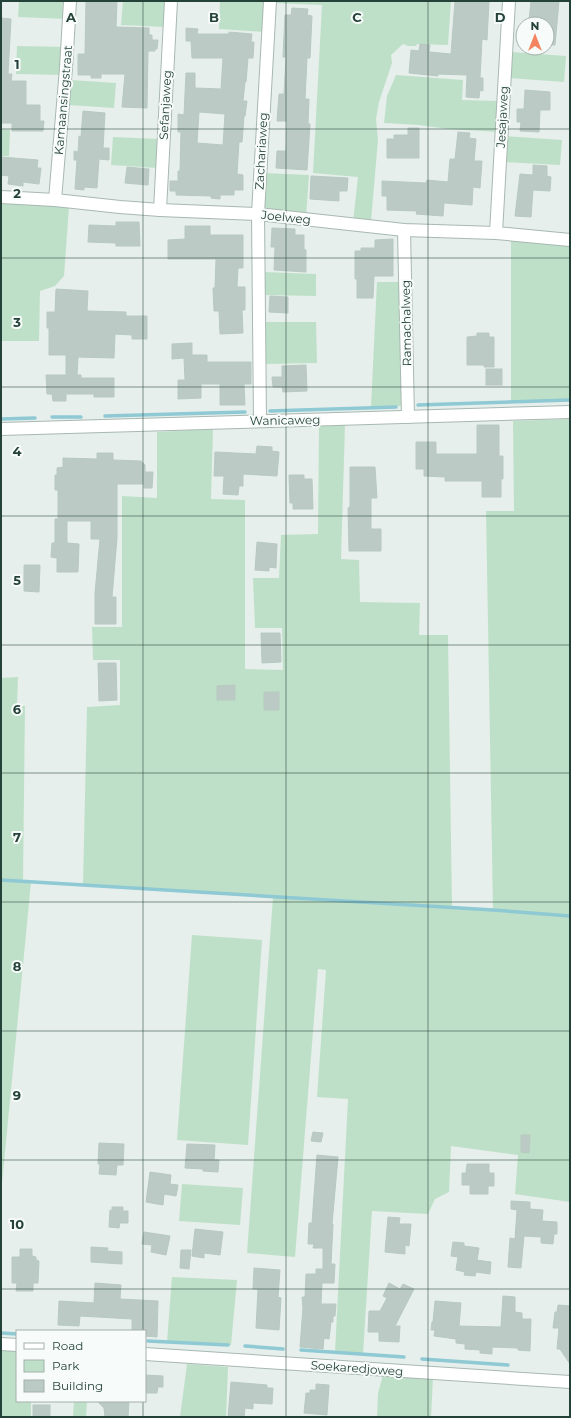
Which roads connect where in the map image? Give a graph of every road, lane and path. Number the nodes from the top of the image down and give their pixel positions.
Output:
1 (70, 1) edge
2 (171, 1) edge
3 (270, 1) edge
4 (509, 1) edge
5 (1, 197) edge
6 (55, 200) junction
7 (160, 210) junction
8 (258, 214) junction
9 (404, 230) junction
10 (496, 233) junction
11 (570, 240) edge
12 (570, 412) edge
13 (408, 417) junction
14 (260, 421) junction
15 (1, 429) edge
16 (1, 1344) edge
17 (16, 1345) edge
18 (146, 1354) edge
19 (570, 1382) edge

1 - 6 street, Kamaansingstraat
2 - 7 street, Sefanjaweg
3 - 8 street, Zachariaweg
4 - 10 street, Jesajaweg
5 - 6 street, Joelweg
6 - 7 street, Joelweg
7 - 8 street, Joelweg
8 - 9 street, Joelweg
8 - 14 street, Zachariaweg
9 - 10 street, Joelweg
9 - 13 street, Ramachalweg
10 - 11 street, Joelweg
12 - 13 street, Wanicaweg
13 - 14 street, Wanicaweg
14 - 15 street, Wanicaweg
16 - 17 street
18 - 19 street, Soekaredjoweg

